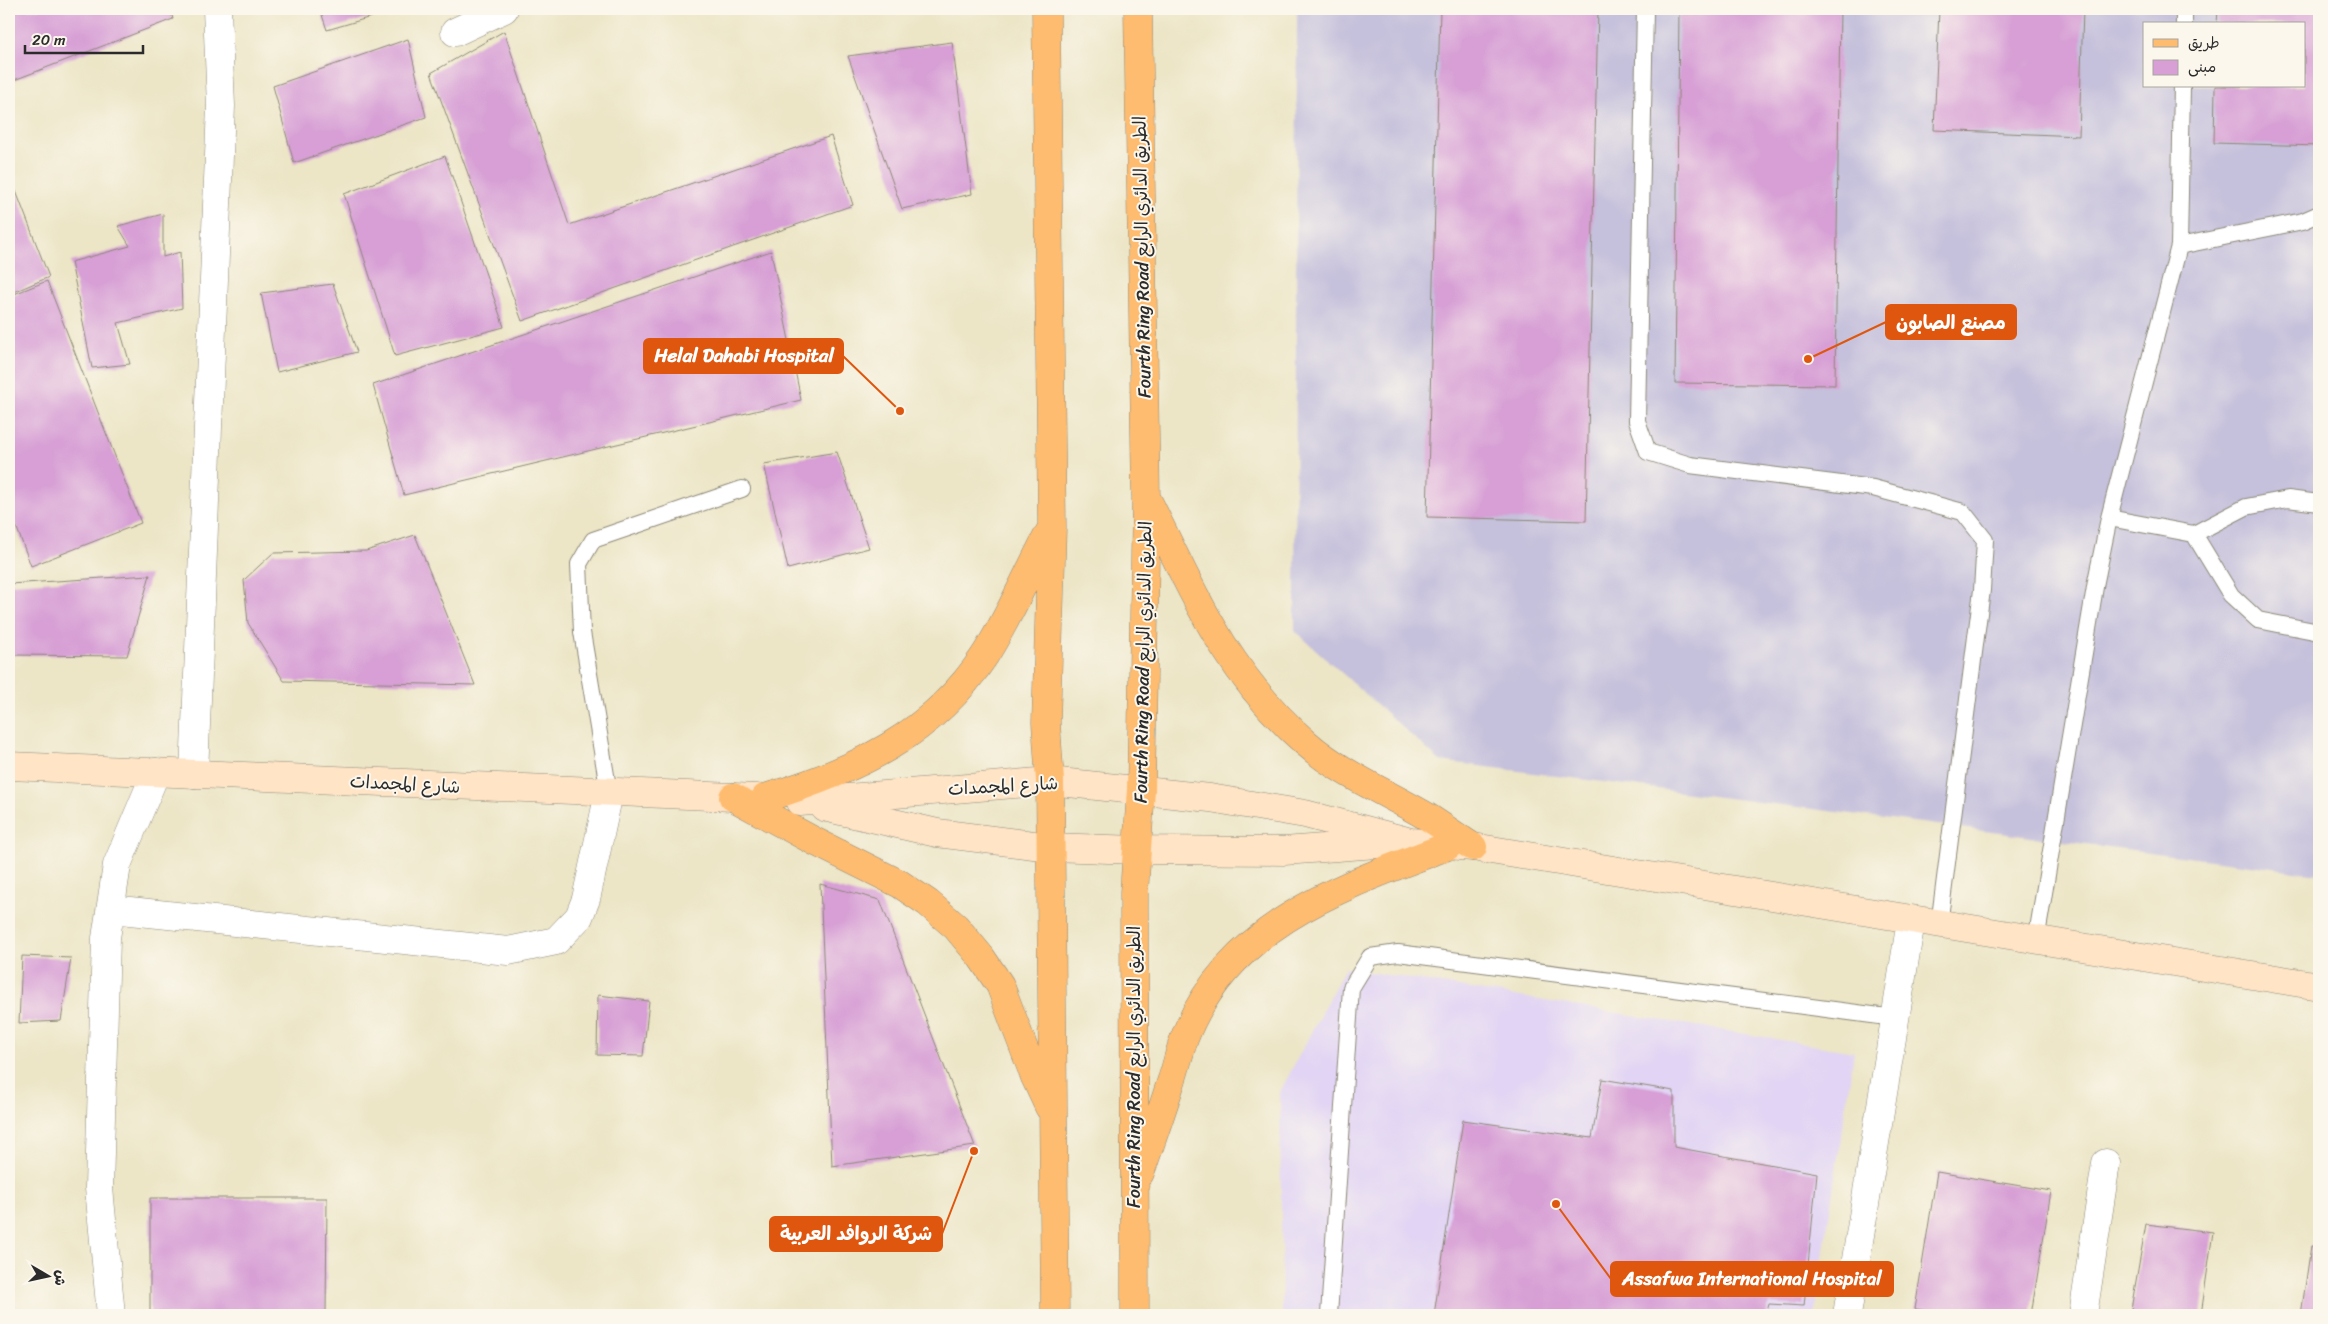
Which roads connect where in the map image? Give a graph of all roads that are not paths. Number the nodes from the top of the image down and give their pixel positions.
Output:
1 (217, 9) edge
2 (504, 9) edge
3 (1046, 9) edge
4 (1138, 9) edge
5 (1644, 9) edge
6 (2184, 9) edge
7 (2184, 22) edge
8 (455, 32) dead end
9 (2182, 88) edge
10 (2319, 214) edge
11 (2179, 246) junction
12 (742, 490) dead end
13 (1146, 498) junction
14 (2319, 504) edge
15 (2109, 518) junction
16 (1052, 527) junction
17 (2194, 534) junction
18 (2319, 632) edge
19 (9, 768) edge
20 (156, 772) junction
21 (194, 774) junction
22 (1050, 781) junction
23 (1141, 790) junction
24 (608, 793) junction
25 (733, 797) junction
26 (765, 798) junction
27 (800, 802) junction
28 (1411, 842) junction
29 (1050, 847) junction
30 (1460, 847) junction
31 (1138, 850) junction
32 (111, 909) junction
33 (1912, 921) junction
34 (1939, 925) junction
35 (2036, 940) junction
36 (2319, 986) edge
37 (1895, 1018) junction
38 (1054, 1118) junction
39 (2106, 1163) dead end
40 (1133, 1195) junction
41 (111, 1315) edge
42 (1054, 1315) edge
43 (1135, 1315) edge
44 (1329, 1315) edge
45 (1847, 1315) edge
46 (2083, 1315) edge

1 - 21 street
2 - 8 street
3 - 16 main road
4 - 13 main road, Fourth Ring Road الطريق الدائري الرابع
5 - 34 lane
6 - 7 lane
9 - 11 lane
10 - 11 lane
11 - 15 lane
12 - 24 lane
13 - 23 main road, Fourth Ring Road الطريق الدائري الرابع
13 - 30 main road
14 - 17 lane
15 - 17 lane
15 - 35 lane
16 - 22 main road
16 - 26 main road
17 - 18 lane
19 - 20 main road, شارع المجمدات
20 - 21 main road, شارع المجمدات
20 - 32 street
21 - 24 main road, شارع المجمدات
22 - 23 main road, شارع المجمدات
22 - 27 main road, شارع المجمدات
22 - 29 main road
23 - 28 main road, شارع المجمدات
23 - 31 main road, Fourth Ring Road الطريق الدائري الرابع
24 - 25 main road, شارع المجمدات
24 - 32 street
25 - 26 main road, شارع المجمدات
25 - 38 main road
26 - 27 main road, شارع المجمدات
27 - 29 main road, شارع المجمدات
28 - 30 main road, شارع المجمدات
28 - 31 main road, شارع المجمدات
29 - 31 main road, شارع المجمدات
29 - 38 main road
30 - 33 main road, شارع المجمدات
30 - 40 main road
31 - 40 main road, Fourth Ring Road الطريق الدائري الرابع
32 - 41 street
33 - 34 main road, شارع المجمدات
33 - 37 street
34 - 35 main road, شارع المجمدات
35 - 36 main road, شارع المجمدات
37 - 44 lane
37 - 45 street
38 - 42 main road
39 - 46 street
40 - 43 main road, Fourth Ring Road الطريق الدائري الرابع

